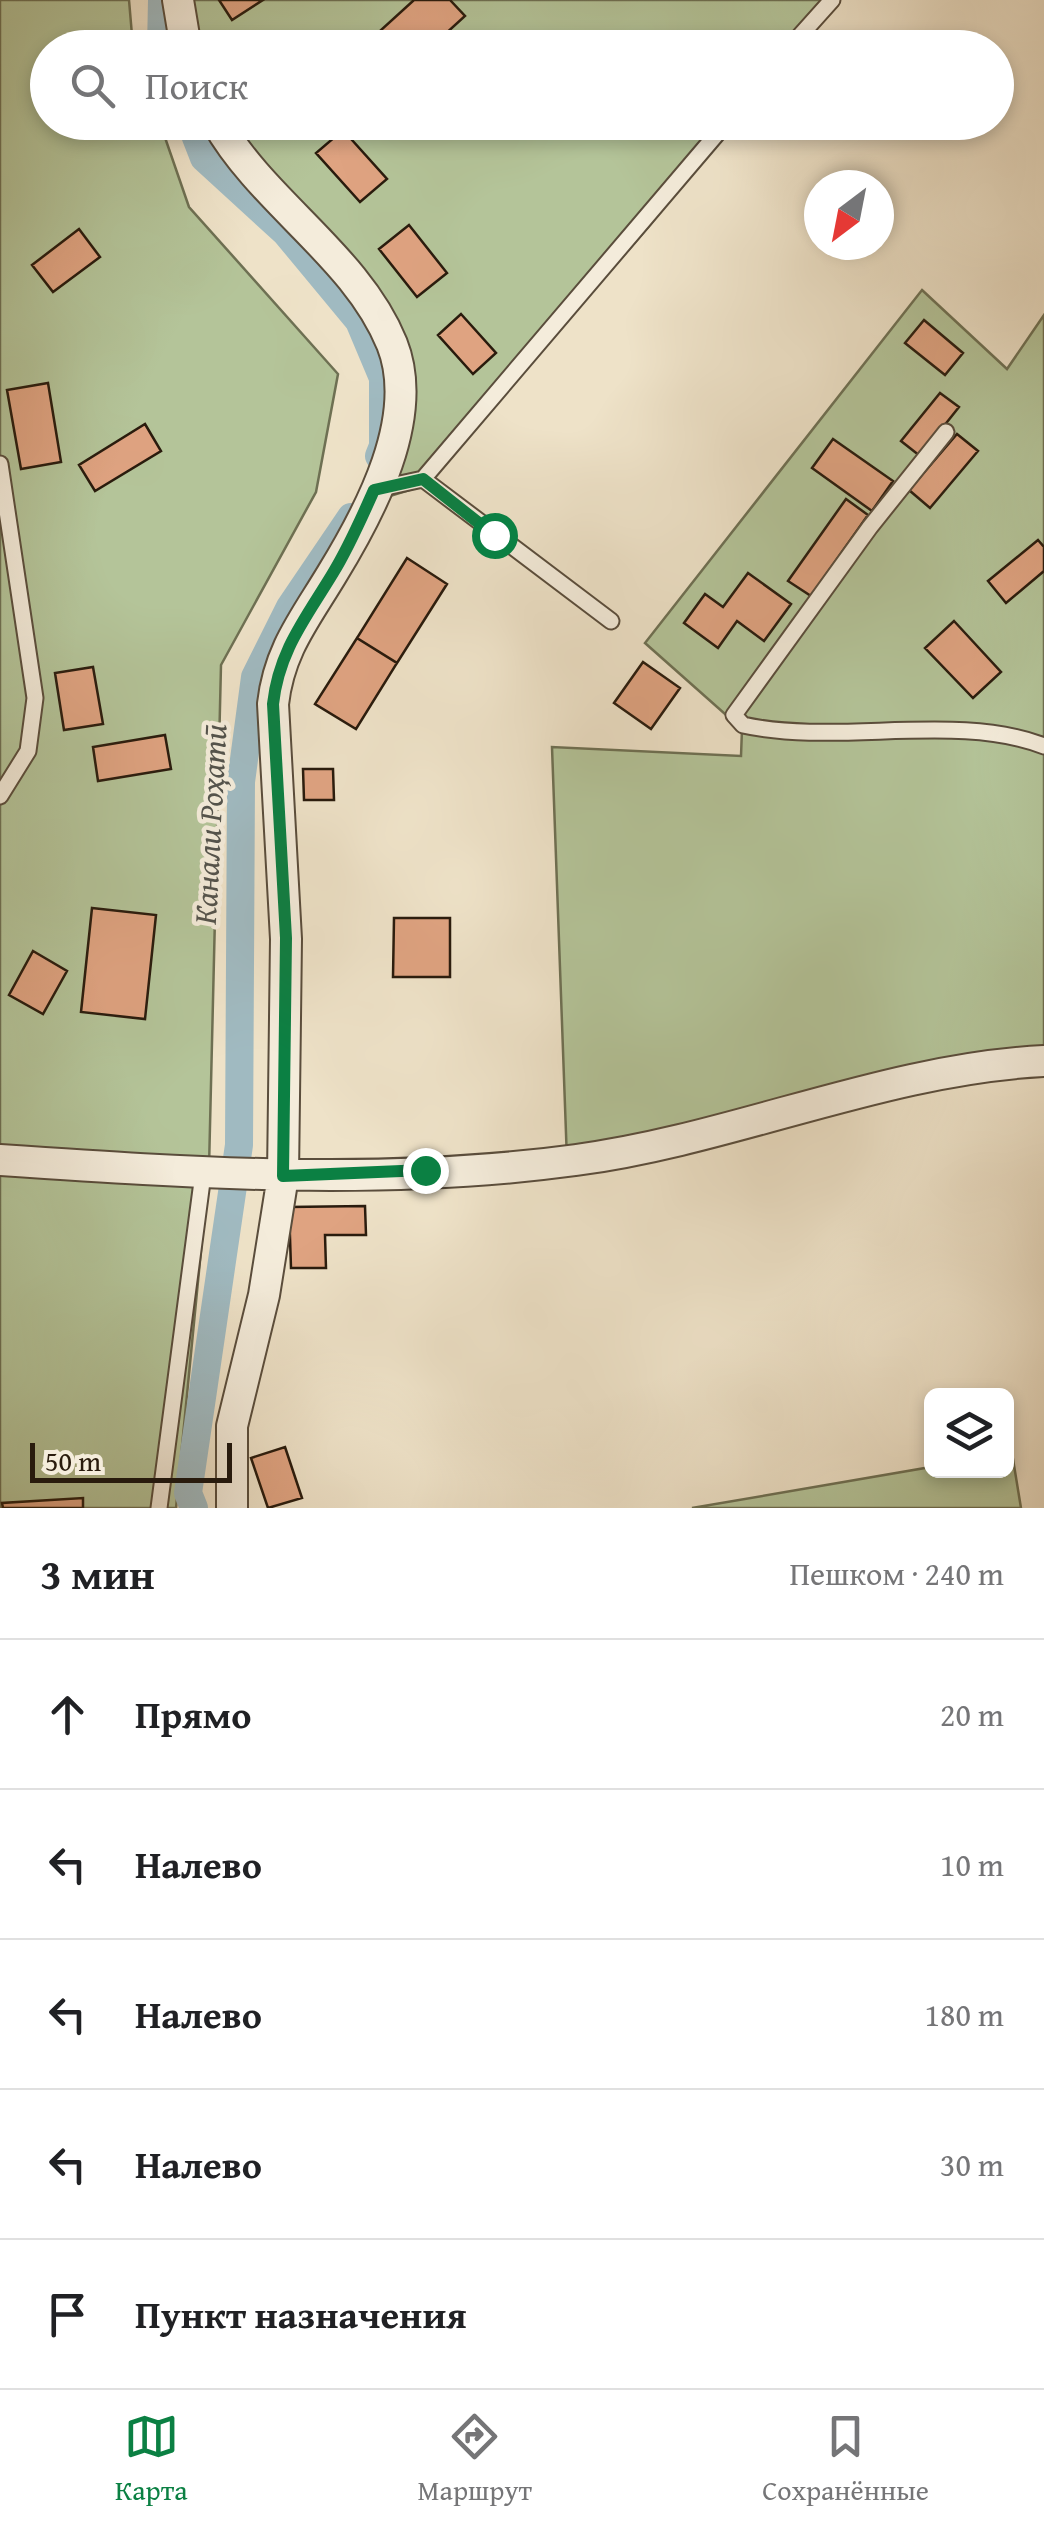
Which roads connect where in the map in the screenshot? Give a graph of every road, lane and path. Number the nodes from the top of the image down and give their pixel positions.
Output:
1 (178, 0) edge
2 (832, 0) edge
3 (183, 30) edge
4 (805, 30) edge
5 (229, 140) edge
6 (712, 140) edge
7 (946, 432) dead end
8 (0, 464) edge
9 (423, 479) junction
10 (374, 490) junction
11 (610, 621) dead end
12 (1044, 746) edge
13 (0, 796) edge
14 (1044, 1062) edge
15 (0, 1160) edge
16 (208, 1175) junction
17 (276, 1176) junction
18 (159, 1508) edge
19 (232, 1508) edge

1 - 3 street
2 - 4 lane
5 - 10 street
6 - 9 lane
7 - 12 lane
8 - 13 lane
9 - 10 lane
9 - 11 lane
10 - 17 street
14 - 17 street
15 - 16 street
16 - 17 street
16 - 18 lane
17 - 19 street

